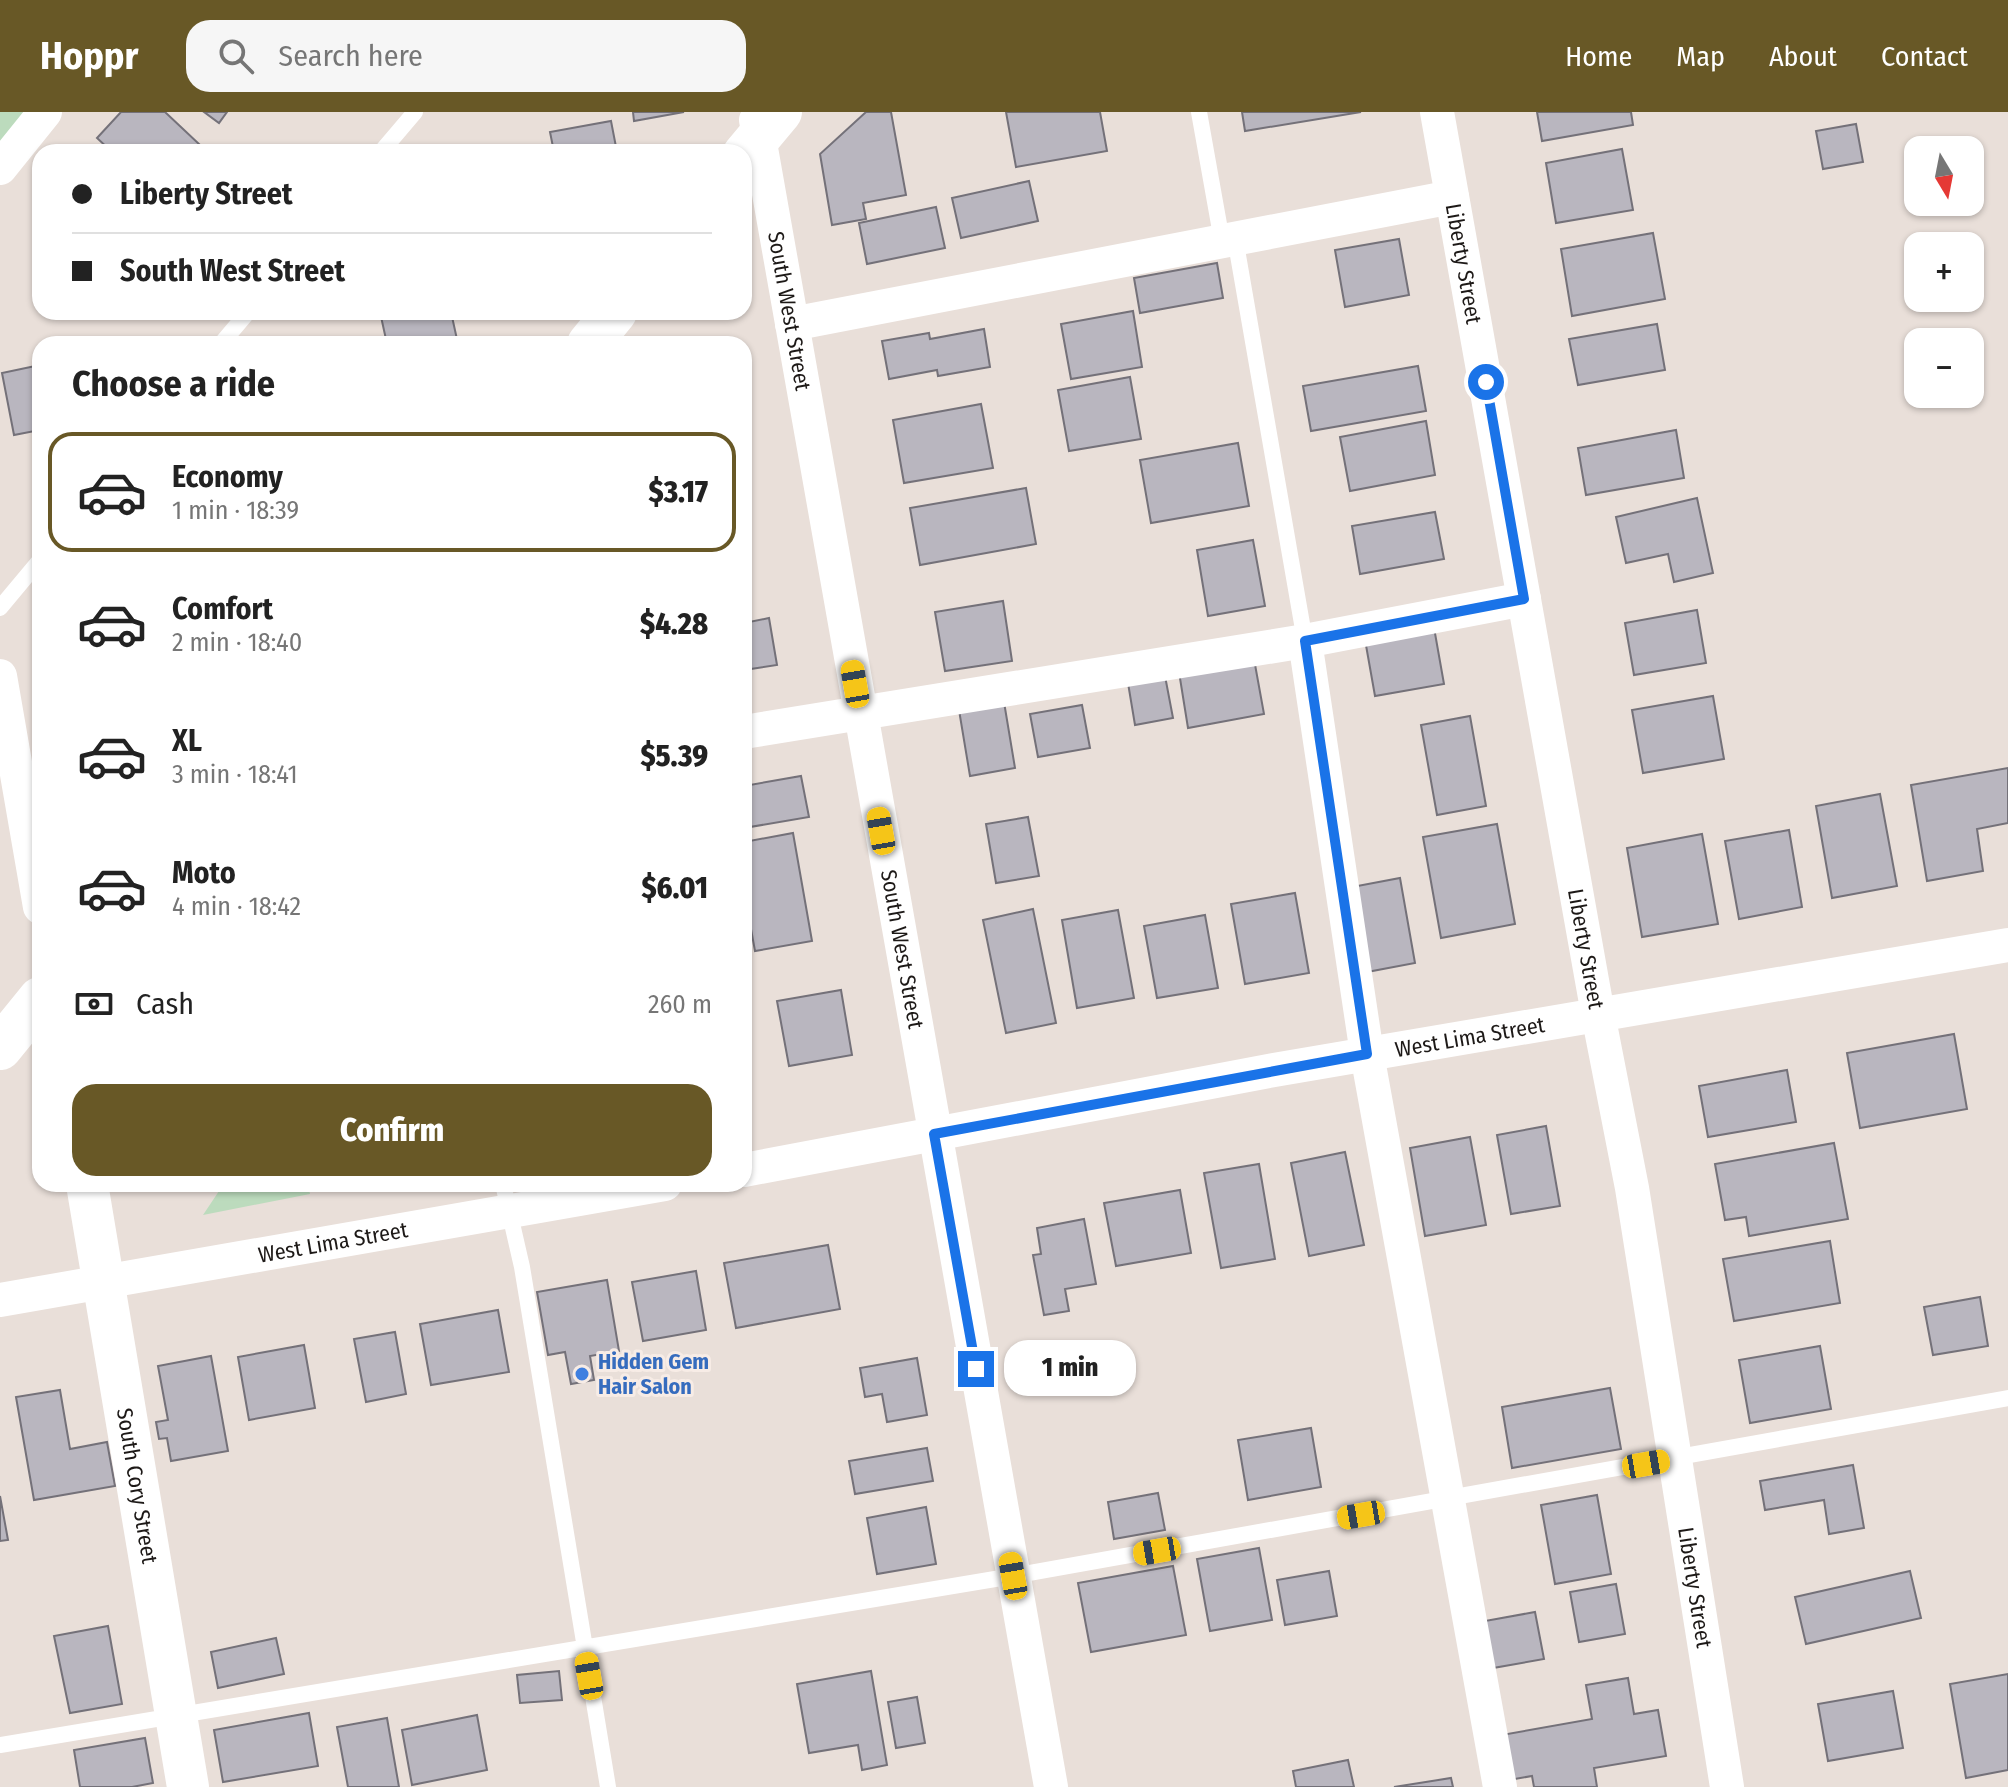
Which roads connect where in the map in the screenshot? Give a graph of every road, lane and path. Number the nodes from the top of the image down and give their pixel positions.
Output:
1 (45, 112) edge
2 (415, 112) edge
3 (1199, 112) edge
4 (1437, 112) edge
5 (760, 129) edge
6 (388, 144) edge
7 (0, 168) edge
8 (1452, 197) junction
9 (1229, 240) junction
10 (241, 320) edge
11 (608, 320) edge
12 (792, 324) junction
13 (228, 336) edge
14 (596, 336) edge
15 (32, 570) edge
16 (1524, 599) junction
17 (0, 608) edge
18 (1305, 641) junction
19 (0, 676) edge
20 (860, 714) junction
21 (752, 731) edge
22 (32, 861) edge
23 (2008, 945) edge
24 (32, 1009) edge
25 (1598, 1014) junction
26 (0, 1048) edge
27 (1367, 1054) junction
28 (934, 1134) junction
29 (752, 1168) edge
30 (88, 1192) edge
31 (574, 1192) edge
32 (506, 1198) edge
33 (103, 1281) junction
34 (0, 1300) edge
35 (2008, 1398) edge
36 (1675, 1459) junction
37 (1449, 1499) junction
38 (1013, 1576) junction
39 (584, 1648) junction
40 (176, 1716) junction
41 (0, 1745) edge
42 (188, 1787) edge
43 (608, 1787) edge
44 (1051, 1787) edge
45 (1500, 1787) edge
46 (1727, 1787) edge

1 - 7 street
2 - 6 lane
3 - 9 lane
4 - 8 street, Liberty Street
5 - 12 street, South West Street
8 - 9 street
8 - 16 street, Liberty Street
9 - 12 street
9 - 18 lane
10 - 13 lane
11 - 14 main road
12 - 20 street, South West Street
15 - 17 lane
16 - 18 street
16 - 25 street, Liberty Street
18 - 20 street
18 - 27 street
19 - 22 street
20 - 21 street
20 - 28 street, South West Street
23 - 25 street, West Lima Street
24 - 26 main road
25 - 27 street, West Lima Street
25 - 36 street, Liberty Street
27 - 28 street, West Lima Street
27 - 37 street
28 - 29 street, West Lima Street
28 - 38 street, South West Street
30 - 33 street, South Cory Street
31 - 32 street, West Lima Street
32 - 33 street, West Lima Street
32 - 39 lane
33 - 34 street, West Lima Street
33 - 40 street, South Cory Street
35 - 36 lane
36 - 37 lane
36 - 46 street, Liberty Street
37 - 38 lane
37 - 45 street
38 - 39 lane
38 - 44 street, South West Street
39 - 40 lane
39 - 43 lane
40 - 41 lane
40 - 42 street, South Cory Street

